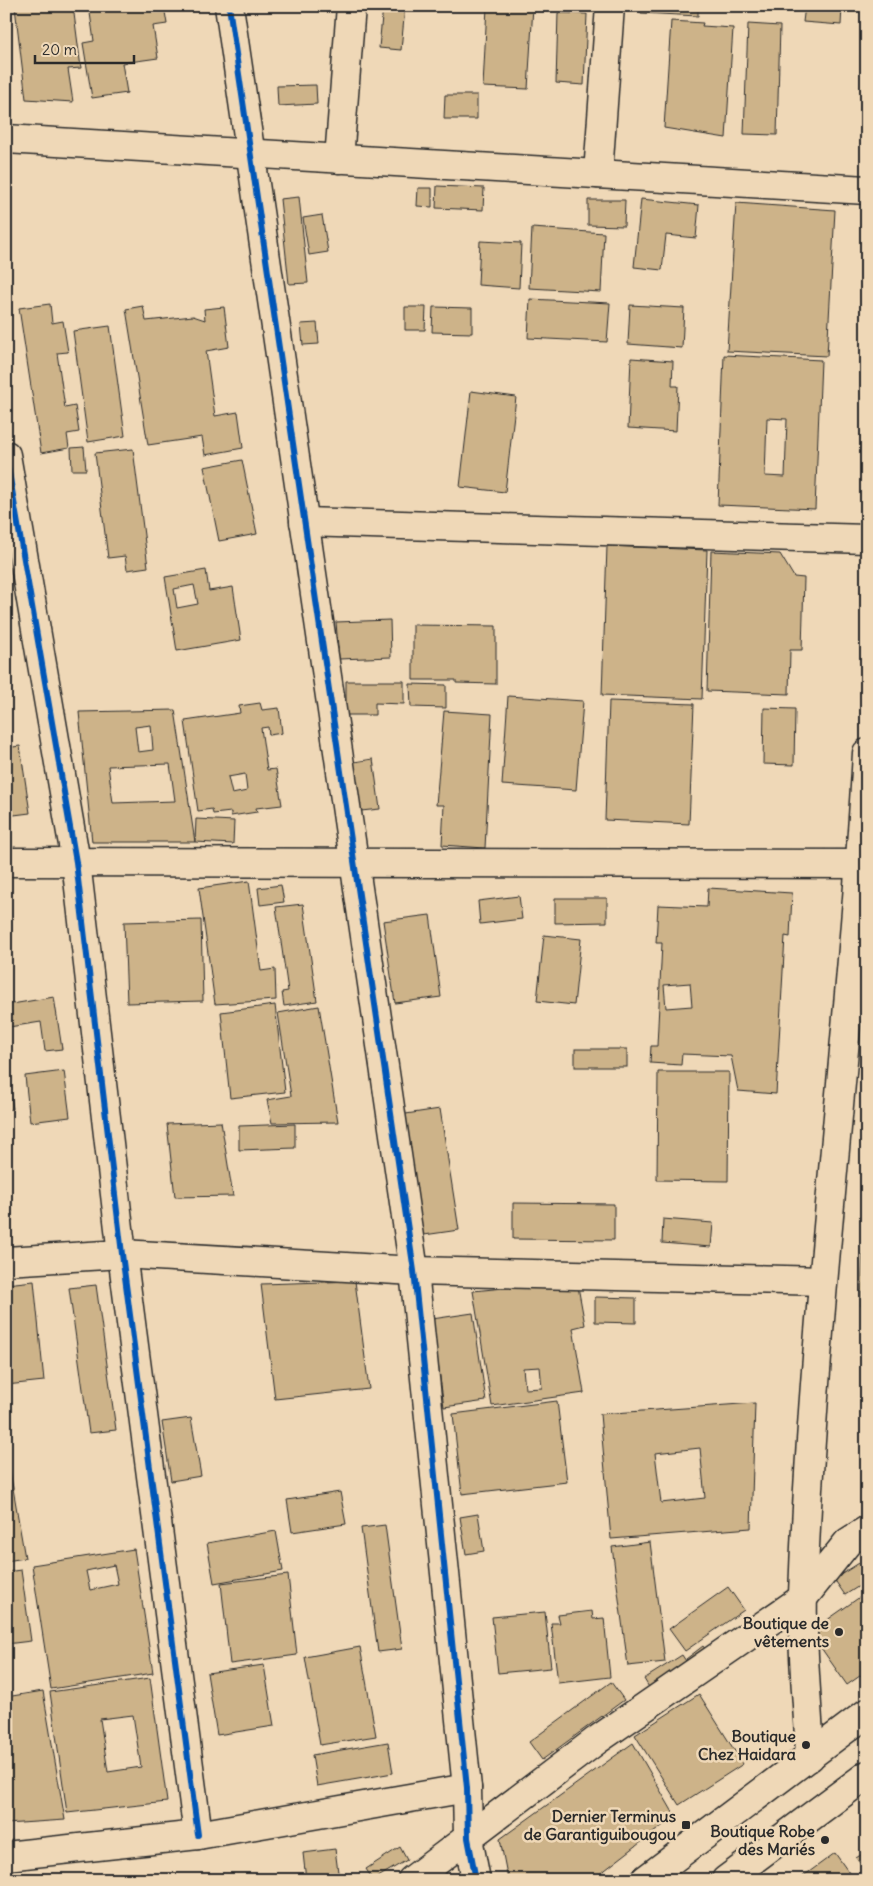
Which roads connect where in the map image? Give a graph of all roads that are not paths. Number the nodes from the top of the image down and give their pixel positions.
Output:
1 (228, 6) edge
2 (351, 6) edge
3 (610, 6) edge
4 (6, 139) edge
5 (250, 153) junction
6 (339, 159) junction
7 (598, 174) junction
8 (867, 190) edge
9 (6, 454) edge
10 (304, 522) junction
11 (867, 538) edge
12 (867, 753) edge
13 (354, 861) junction
14 (6, 862) edge
15 (76, 862) junction
16 (864, 864) edge
17 (122, 1254) junction
18 (6, 1261) edge
19 (414, 1271) junction
20 (823, 1281) junction
21 (867, 1530) edge
22 (803, 1598) junction
23 (867, 1713) edge
24 (810, 1757) junction
25 (867, 1775) edge
26 (467, 1788) junction
27 (198, 1835) junction
28 (468, 1838) junction
29 (6, 1856) edge
30 (412, 1880) edge
31 (476, 1880) edge
32 (645, 1880) edge
33 (726, 1880) edge

1 - 5 street
2 - 6 street
3 - 7 street
4 - 5 street
5 - 6 street
5 - 10 street
6 - 7 street
7 - 8 street
9 - 15 street
10 - 11 street
10 - 13 street
12 - 16 street
13 - 15 street
13 - 16 street
13 - 19 street
14 - 15 street
15 - 17 street
16 - 20 street
17 - 18 street
17 - 19 street
17 - 27 street
19 - 20 street
19 - 26 street
20 - 22 street
21 - 22 street
22 - 24 street
22 - 28 street
23 - 24 street
24 - 32 street
25 - 33 street
26 - 27 street
26 - 28 street
27 - 29 street
28 - 30 street
28 - 31 street

